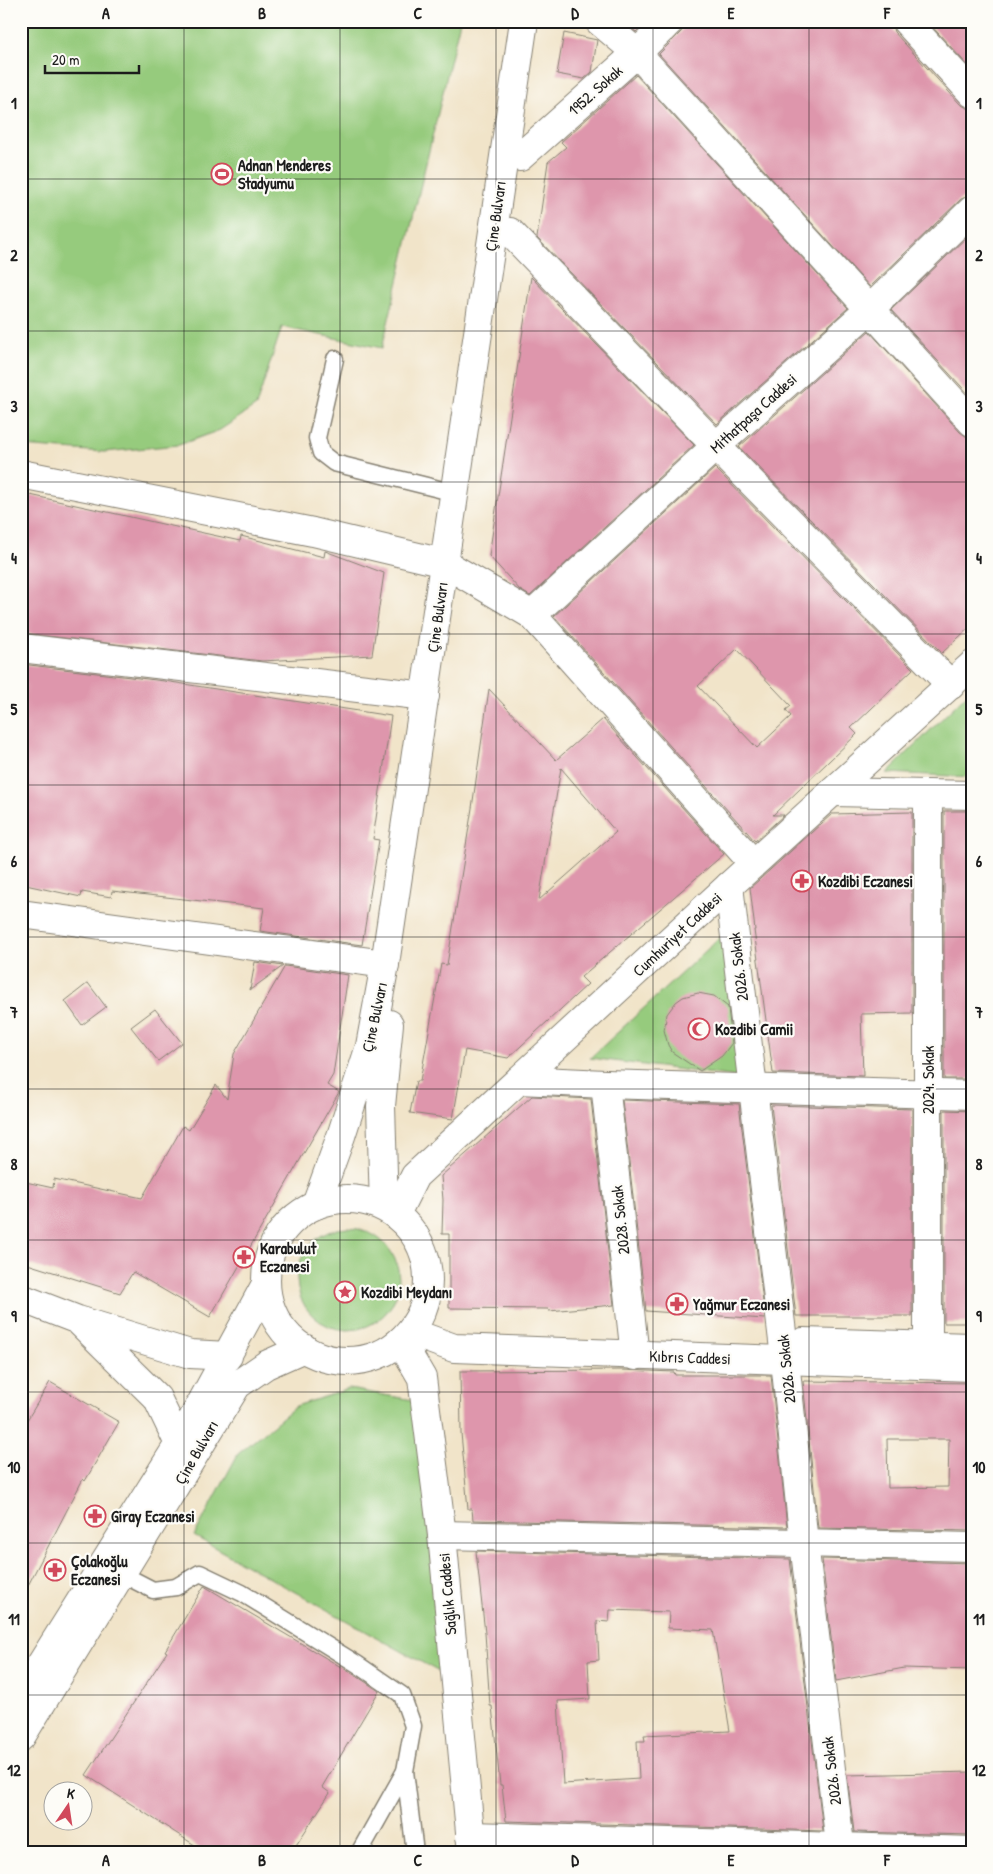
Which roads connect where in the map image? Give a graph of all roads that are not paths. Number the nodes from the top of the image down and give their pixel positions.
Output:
1 (524, 21) edge
2 (543, 21) edge
3 (599, 21) edge
4 (670, 21) edge
5 (906, 21) edge
6 (637, 53) junction
7 (972, 93) edge
8 (520, 157) junction
9 (972, 210) edge
10 (510, 232) junction
11 (869, 310) junction
12 (335, 359) dead end
13 (972, 422) edge
14 (716, 446) junction
15 (21, 474) edge
16 (455, 493) junction
17 (452, 567) junction
18 (532, 615) junction
19 (21, 648) edge
20 (972, 664) edge
21 (951, 685) junction
22 (425, 696) junction
23 (834, 792) junction
24 (928, 794) junction
25 (972, 795) edge
26 (753, 863) junction
27 (729, 886) junction
28 (21, 914) edge
29 (385, 964) junction
30 (520, 1080) junction
31 (605, 1084) junction
32 (752, 1088) junction
33 (929, 1094) junction
34 (972, 1095) edge
35 (316, 1205) junction
36 (390, 1211) junction
37 (266, 1284) junction
38 (21, 1298) edge
39 (78, 1320) junction
40 (410, 1331) junction
41 (972, 1347) edge
42 (304, 1348) junction
43 (634, 1348) junction
44 (784, 1350) junction
45 (928, 1355) junction
46 (228, 1356) junction
47 (972, 1367) edge
48 (179, 1444) junction
49 (442, 1535) junction
50 (804, 1543) junction
51 (972, 1547) edge
52 (122, 1574) junction
53 (21, 1696) edge
54 (21, 1737) edge
55 (405, 1771) junction
56 (471, 1844) edge
57 (841, 1850) edge
58 (972, 1851) edge
59 (359, 1853) edge
60 (415, 1853) edge

1 - 16 street, Çine Bulvarı
2 - 8 street, Çine Bulvarı
3 - 6 street
4 - 6 street, 1952. Sokak
5 - 7 street
6 - 8 street, 1952. Sokak
6 - 11 street
8 - 10 street, Çine Bulvarı
9 - 11 street, Mithatpaşa Caddesi
10 - 14 street
10 - 17 street, Çine Bulvarı
11 - 13 street
11 - 14 street, Mithatpaşa Caddesi
12 - 16 lane
14 - 18 street, Mithatpaşa Caddesi
14 - 21 street
15 - 17 street
16 - 17 street, Çine Bulvarı
17 - 18 street
17 - 22 street, Çine Bulvarı
17 - 36 street, Çine Bulvarı
18 - 26 street
19 - 22 street
20 - 21 street, Cumhuriyet Caddesi
21 - 23 street, Cumhuriyet Caddesi
22 - 29 street, Çine Bulvarı
23 - 24 street
23 - 26 street, Cumhuriyet Caddesi
24 - 25 street
24 - 33 street, 2024. Sokak
26 - 27 street, Cumhuriyet Caddesi
27 - 30 street, Cumhuriyet Caddesi
27 - 32 street, 2026. Sokak
28 - 29 street
29 - 35 street, Çine Bulvarı
30 - 31 street
30 - 36 street, Cumhuriyet Caddesi
31 - 32 street
31 - 43 street, 2028. Sokak
32 - 33 street
32 - 44 street, 2026. Sokak
33 - 34 street
33 - 45 street, 2024. Sokak
35 - 36 street
35 - 37 street
36 - 40 street
37 - 42 street
37 - 46 street, Çine Bulvarı
38 - 39 street
39 - 46 street
39 - 48 street
40 - 42 street
40 - 43 street, Kıbrıs Caddesi
40 - 49 street, Sağlık Caddesi
41 - 45 street, Kıbrıs Caddesi
42 - 52 street, Çine Bulvarı
43 - 44 street, Kıbrıs Caddesi
44 - 45 street, Kıbrıs Caddesi
44 - 50 street, 2026. Sokak
45 - 47 street, Kıbrıs Caddesi
46 - 48 street, Çine Bulvarı
48 - 53 street, Çine Bulvarı
49 - 50 street
49 - 56 street, Sağlık Caddesi
50 - 51 street
50 - 57 street, 2026. Sokak
52 - 54 street, Çine Bulvarı
52 - 55 lane
55 - 59 lane
55 - 60 lane
56 - 57 street
57 - 58 street

